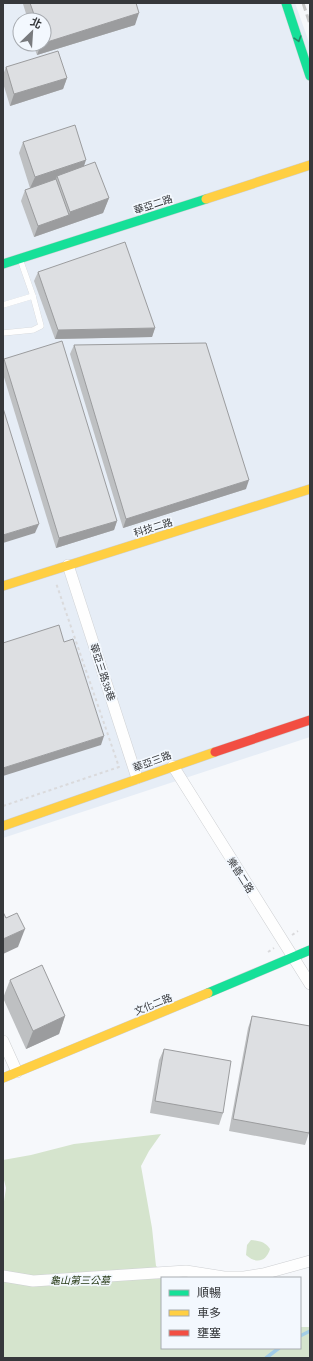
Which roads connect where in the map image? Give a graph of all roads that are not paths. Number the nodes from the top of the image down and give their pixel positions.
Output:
1 (286, 3) edge
2 (310, 76) edge
3 (310, 165) edge
4 (20, 259) junction
5 (4, 261) edge
6 (33, 296) junction
7 (3, 305) edge
8 (3, 333) edge
9 (310, 490) edge
10 (68, 565) junction
11 (3, 586) edge
12 (310, 720) edge
13 (173, 766) junction
14 (137, 778) junction
15 (3, 826) edge
16 (310, 950) edge
17 (293, 958) junction
18 (310, 984) edge
19 (3, 1041) edge
20 (17, 1072) junction
21 (3, 1078) edge
22 (310, 1261) edge
23 (3, 1276) edge

1 -> 2 street
3 - 4 street, 華亞二路
4 - 5 street, 華亞二路
4 - 6 lane
6 - 7 lane
6 - 8 lane
9 - 10 street, 科技二路
10 - 11 street, 科技二路
10 - 14 street, 華亞三路38巷
12 - 13 street, 華亞三路
13 - 14 street, 華亞三路
13 - 17 street, 樂善二路
14 - 15 street, 華亞三路
16 - 17 street, 文化二路
17 - 18 street, 樂善二路
17 - 20 street, 文化二路
19 - 20 street
20 - 21 street, 文化二路
22 - 23 street

